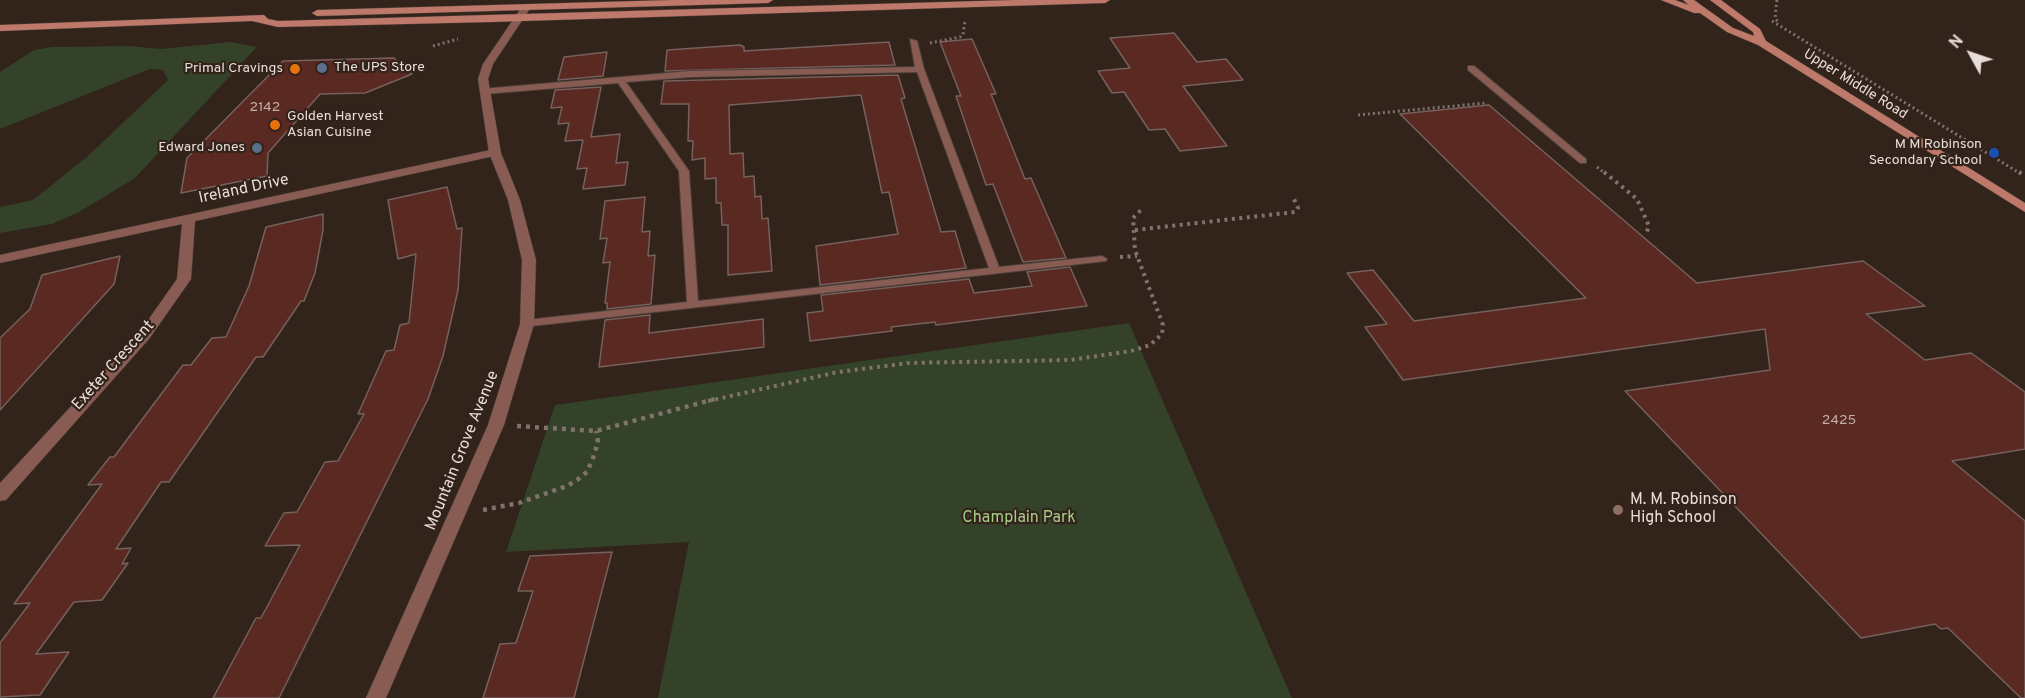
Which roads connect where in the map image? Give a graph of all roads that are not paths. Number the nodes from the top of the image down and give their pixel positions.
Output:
1 (768, 0) edge
2 (1105, 0) edge
3 (1666, 0) edge
4 (1688, 0) edge
5 (1715, 0) edge
6 (1728, 0) edge
7 (999, 2) edge
8 (524, 8) edge
9 (1734, 12) junction
10 (1710, 16) junction
11 (0, 28) edge
12 (914, 43) road end
13 (1762, 43) junction
14 (1472, 68) dead end
15 (920, 69) junction
16 (620, 79) junction
17 (484, 91) junction
18 (495, 153) junction
19 (1583, 161) road end
20 (2025, 208) edge
21 (189, 218) junction
22 (0, 259) edge
23 (1102, 259) dead end
24 (995, 270) junction
25 (693, 305) junction
26 (527, 324) junction
27 (0, 495) edge
28 (376, 698) edge

1 - 8 main road
2 - 7 main road
3 - 10 main road
4 - 10 main road, Upper Middle Road
5 - 9 main road, Upper Middle Road
6 - 9 main road
7 - 8 main road
8 - 11 main road
8 - 17 street, Mountain Grove Avenue
9 - 13 main road, Upper Middle Road
10 - 13 main road, Upper Middle Road
12 - 15 lane
13 - 20 main road, Upper Middle Road
14 - 19 lane
15 - 16 lane
15 - 24 lane
16 - 17 lane
16 - 25 lane
17 - 18 street, Mountain Grove Avenue
18 - 21 street, Ireland Drive
18 - 26 street, Mountain Grove Avenue
21 - 22 street, Ireland Drive
21 - 27 street, Exeter Crescent
23 - 24 lane
24 - 25 lane
25 - 26 lane
26 - 28 street, Mountain Grove Avenue

